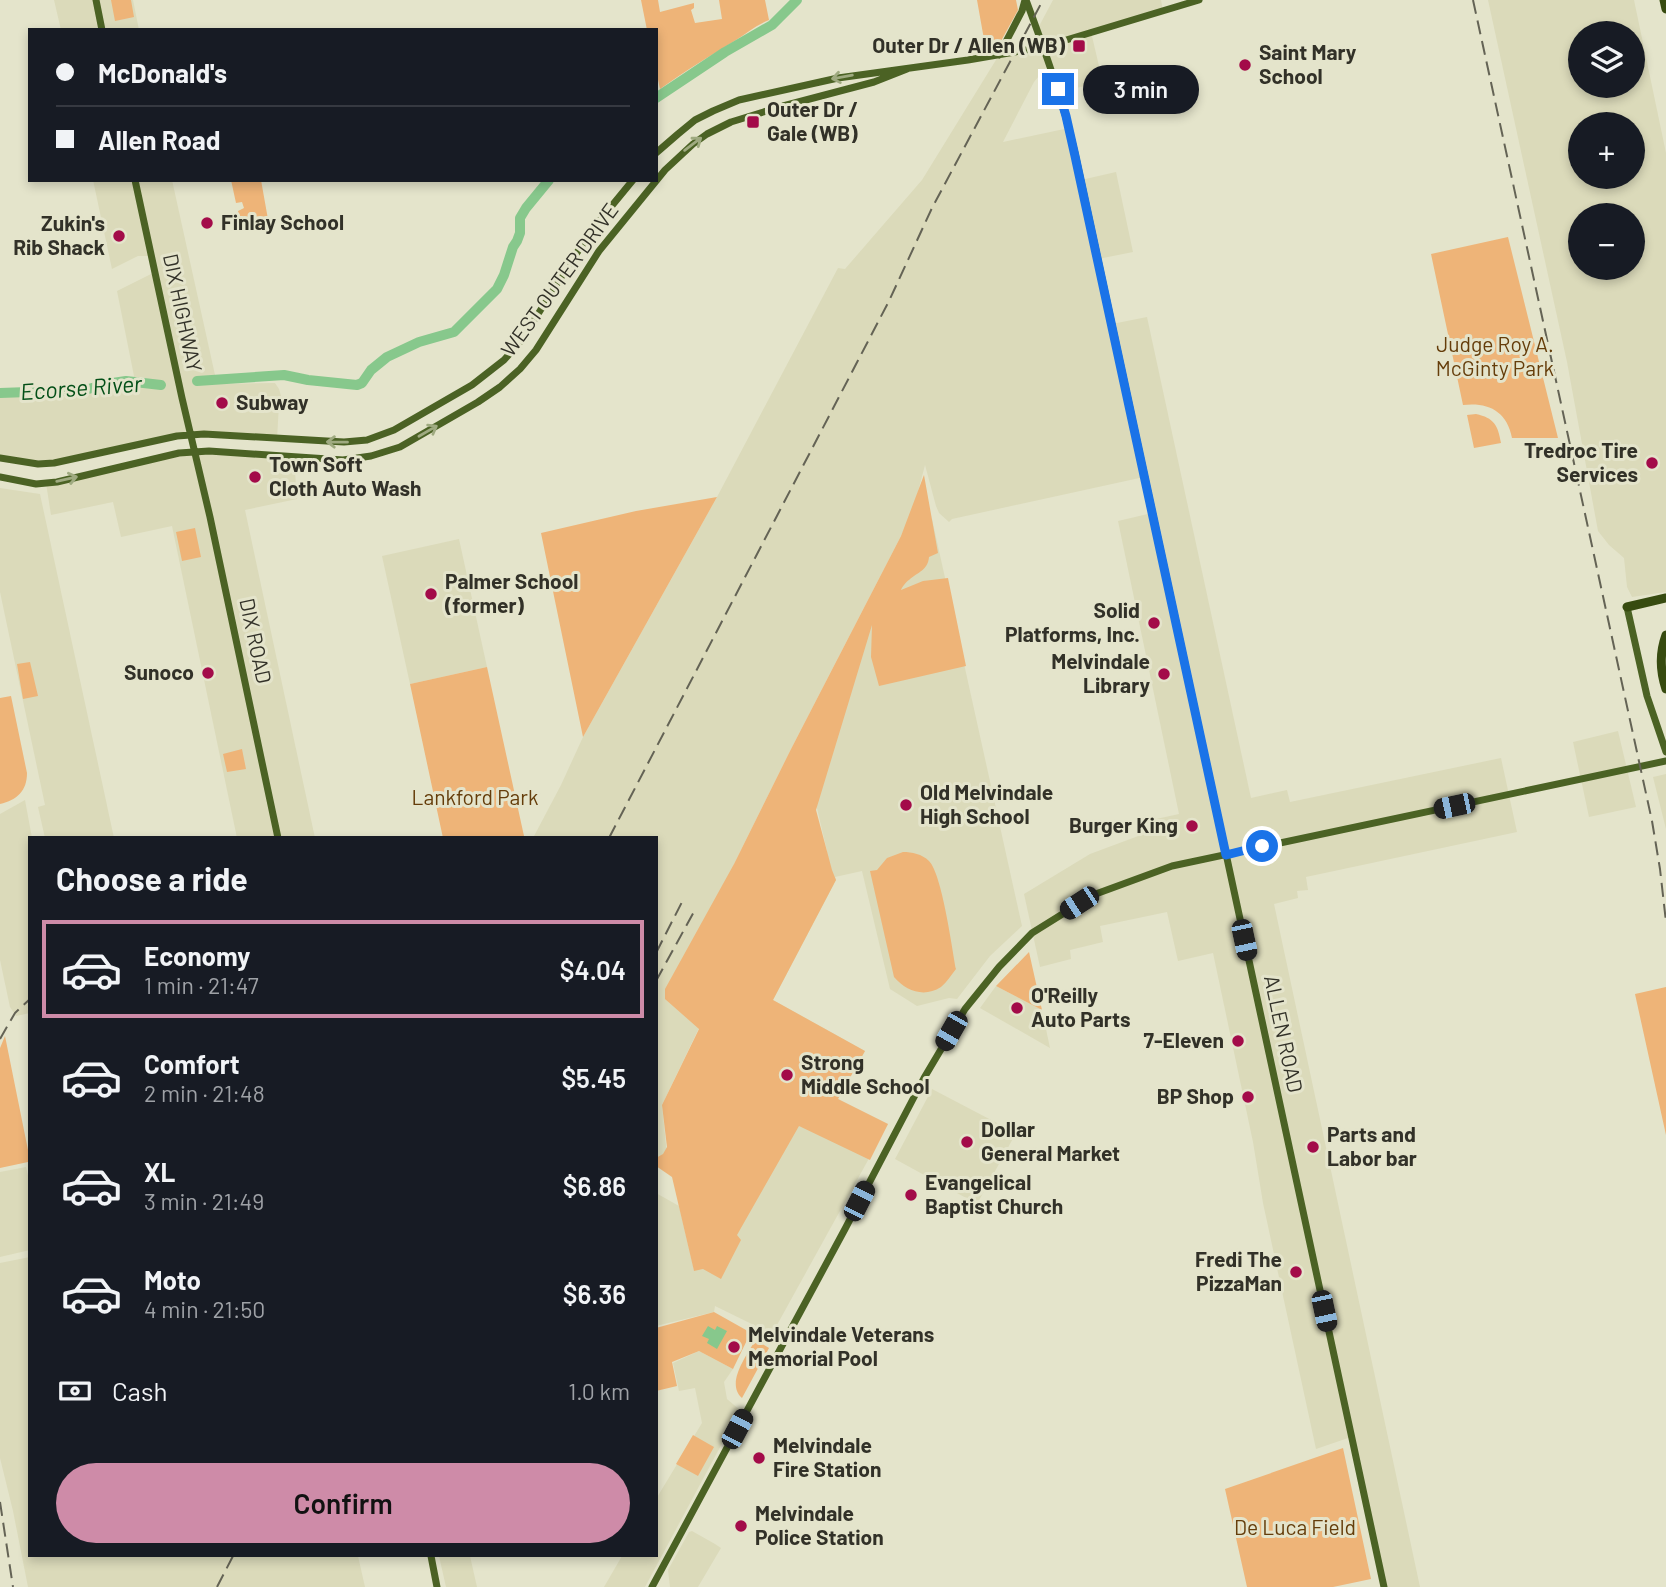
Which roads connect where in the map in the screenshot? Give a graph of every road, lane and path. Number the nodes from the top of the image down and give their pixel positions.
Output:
1 (96, 0) edge
2 (1025, 0) edge
3 (1199, 0) edge
4 (1664, 0) edge
5 (1666, 9) edge
6 (102, 28) edge
7 (1043, 47) junction
8 (999, 55) junction
9 (907, 69) junction
10 (658, 151) edge
11 (658, 178) edge
12 (135, 182) edge
13 (631, 182) edge
14 (655, 182) edge
15 (190, 435) junction
16 (221, 435) junction
17 (161, 439) junction
18 (116, 449) junction
19 (194, 452) junction
20 (219, 452) junction
21 (164, 456) junction
22 (0, 458) edge
23 (120, 466) junction
24 (0, 477) edge
25 (1666, 598) edge
26 (1627, 607) joint
27 (1666, 635) edge
28 (1666, 690) edge
29 (1652, 710) junction
30 (1666, 735) edge
31 (1666, 752) edge
32 (1666, 761) edge
33 (278, 836) edge
34 (1226, 855) junction
35 (431, 1557) edge
36 (437, 1587) edge
37 (652, 1587) edge
38 (1384, 1587) edge

1 - 6 main road
2 - 7 main road, ALLEN ROAD
2 - 8 main road
3 - 7 main road
4 - 5 highway
7 - 8 main road
7 - 34 main road, ALLEN ROAD
8 - 9 main road
9 -> 10 main road
11 -> 9 main road, WEST OUTER DRIVE
12 - 15 main road, DIX HIGHWAY
13 -> 16 main road, WEST OUTER DRIVE
20 -> 14 main road, WEST OUTER DRIVE
15 - 16 main road, WEST OUTER DRIVE
15 - 17 main road, WEST OUTER DRIVE
15 - 19 main road, DIX HIGHWAY
16 - 20 main road
17 - 18 main road, WEST OUTER DRIVE
17 - 21 main road
18 - 22 main road, WEST OUTER DRIVE
18 - 23 main road
19 - 20 main road, WEST OUTER DRIVE
19 - 21 main road, WEST OUTER DRIVE
19 - 33 main road, DIX ROAD
21 - 23 main road, WEST OUTER DRIVE
24 -> 23 main road, WEST OUTER DRIVE
25 - 26 highway
26 - 29 main road
27 - 28 highway
29 - 30 main road
29 - 31 main road
32 - 34 main road
34 - 37 main road
34 - 38 main road, ALLEN ROAD
35 - 36 main road

